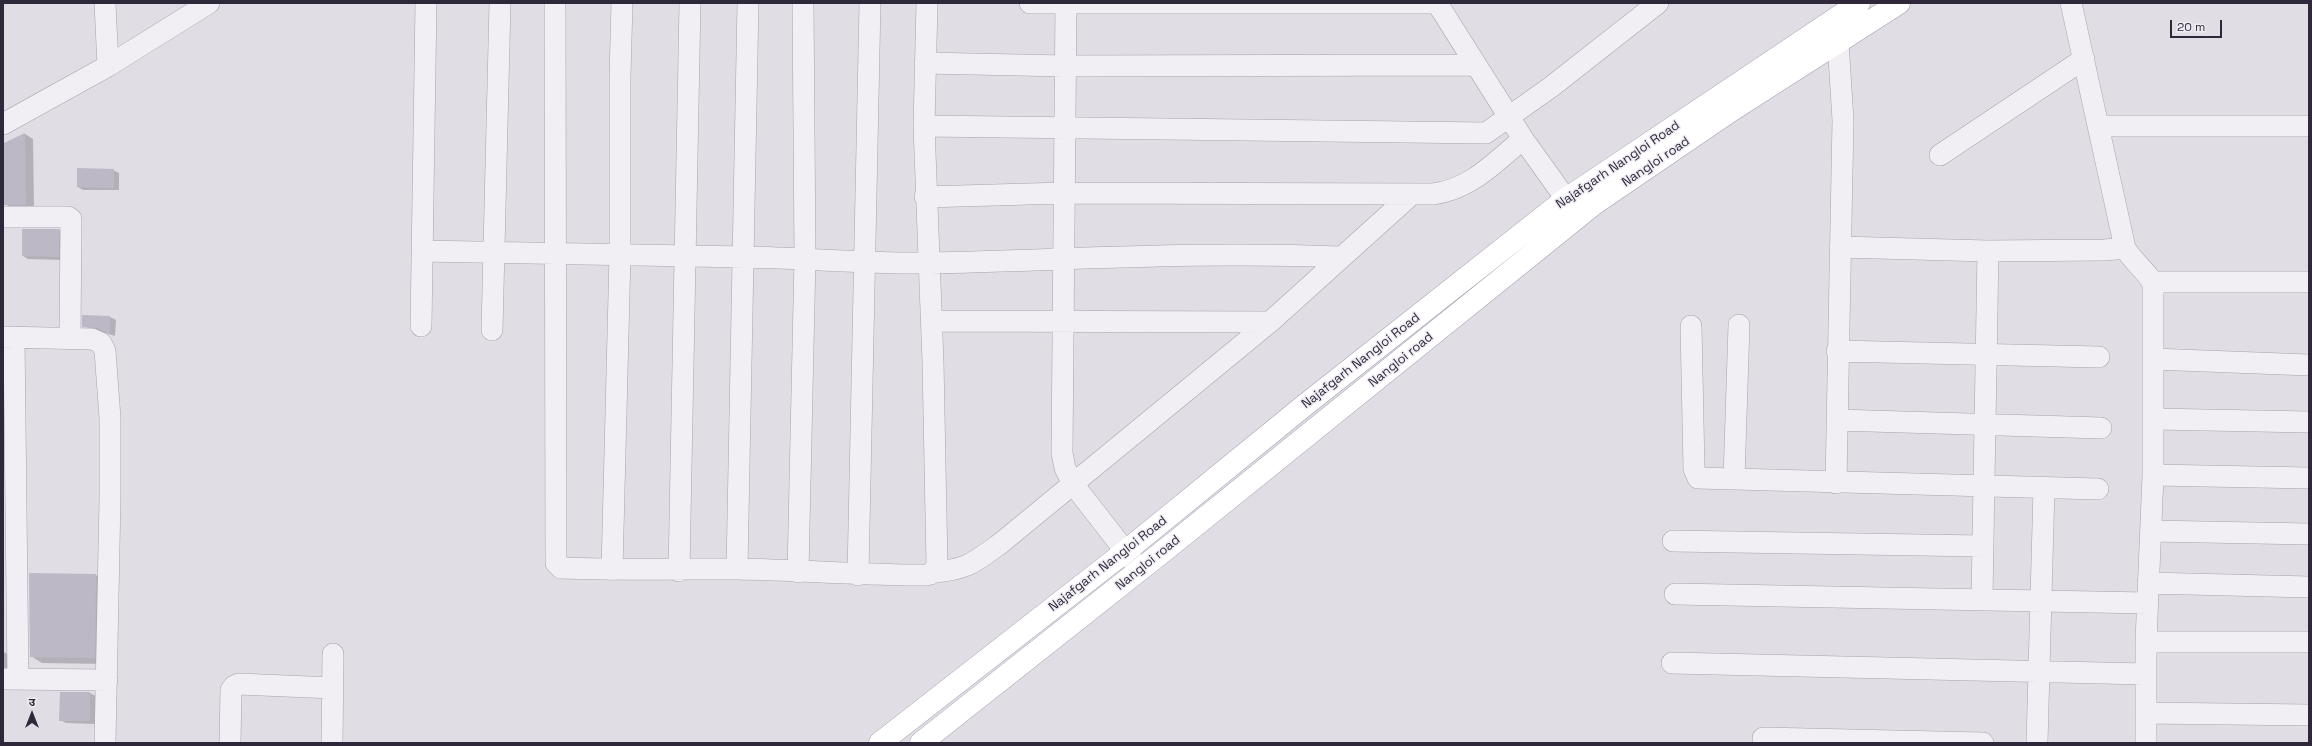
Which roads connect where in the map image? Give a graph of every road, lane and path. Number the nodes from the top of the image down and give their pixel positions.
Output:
1 (105, 3) edge
2 (209, 3) edge
3 (426, 3) edge
4 (500, 3) edge
5 (555, 3) edge
6 (622, 3) edge
7 (690, 3) edge
8 (748, 3) edge
9 (803, 3) edge
10 (870, 3) edge
11 (927, 3) edge
12 (1030, 3) edge
13 (1437, 3) edge
14 (1658, 3) edge
15 (1859, 3) edge
16 (1899, 3) edge
17 (2071, 3) edge
18 (1066, 4) edge
19 (1838, 42) junction
20 (2084, 59) junction
21 (925, 63) junction
22 (1475, 65) junction
23 (108, 66) junction
24 (1065, 66) junction
25 (1509, 117) junction
26 (3, 124) edge
27 (924, 126) junction
28 (2098, 126) junction
29 (2309, 126) edge
30 (1064, 127) junction
31 (1523, 139) junction
32 (1940, 155) dead end
33 (1611, 181) junction
34 (1064, 193) junction
35 (1412, 194) junction
36 (926, 197) junction
37 (1566, 199) junction
38 (3, 216) edge
39 (1840, 247) junction
40 (2125, 248) junction
41 (422, 251) junction
42 (1988, 251) junction
43 (495, 253) junction
44 (555, 255) junction
45 (620, 255) junction
46 (686, 256) junction
47 (744, 256) junction
48 (1340, 257) junction
49 (805, 258) junction
50 (1062, 258) junction
51 (864, 262) junction
52 (928, 263) junction
53 (2152, 282) junction
54 (2309, 282) edge
55 (931, 321) junction
56 (1062, 321) junction
57 (1270, 322) junction
58 (1738, 325) dead end
59 (421, 326) dead end
60 (1691, 326) dead end
61 (492, 330) dead end
62 (9, 337) edge
63 (70, 337) junction
64 (1837, 351) junction
65 (1986, 354) junction
66 (2099, 357) dead end
67 (2153, 360) junction
68 (2309, 365) edge
69 (2154, 419) junction
70 (1837, 420) junction
71 (2309, 422) edge
72 (1985, 424) junction
73 (2101, 428) dead end
74 (2153, 474) junction
75 (2309, 478) edge
76 (1734, 479) junction
77 (1836, 483) junction
78 (1073, 484) junction
79 (1984, 486) junction
80 (2044, 488) junction
81 (2098, 489) dead end
82 (2151, 531) junction
83 (2309, 534) edge
84 (1672, 541) dead end
85 (1983, 546) junction
86 (1126, 551) junction
87 (737, 569) junction
88 (612, 570) junction
89 (1140, 570) junction
90 (679, 571) junction
91 (798, 572) junction
92 (933, 572) junction
93 (858, 575) junction
94 (2309, 586) edge
95 (2148, 593) junction
96 (1675, 594) dead end
97 (1982, 599) junction
98 (2041, 601) junction
99 (2146, 642) junction
100 (2309, 642) edge
101 (333, 654) dead end
102 (1672, 663) dead end
103 (2041, 671) junction
104 (2145, 674) junction
105 (11, 679) edge
106 (107, 680) junction
107 (333, 688) junction
108 (2146, 713) junction
109 (2309, 715) edge
110 (1763, 738) dead end
111 (105, 743) edge
112 (230, 743) edge
113 (332, 743) edge
114 (880, 743) edge
115 (921, 743) edge
116 (1982, 743) edge
117 (2037, 743) edge
118 (2146, 743) edge

1 - 23 street
2 - 23 street
3 - 41 street
4 - 43 street
5 - 44 street
6 - 45 street
7 - 46 street
8 - 47 street
9 - 49 street
10 - 51 street
11 - 21 street
12 - 18 street
13 - 18 street
13 - 22 street
14 - 25 street
15 - 33 main road, Najafgarh Nangloi Road
16 - 19 main road, Nangloi road
17 - 20 street
18 - 24 street
19 - 33 main road, Nangloi road
19 - 39 street
20 - 28 street
20 - 32 street
21 - 24 street
21 - 27 street
22 - 24 street
22 - 25 street
23 - 26 street
24 - 30 street
25 - 30 street
25 - 31 street
27 - 30 street
27 - 36 street
28 - 29 street
28 - 40 street
30 - 34 street
31 - 35 street
31 - 37 street
33 - 37 main road, Najafgarh Nangloi Road
33 - 89 main road, Nangloi road
34 - 35 street
34 - 36 street
34 - 50 street
35 - 48 street
36 - 52 street
37 - 86 main road, Najafgarh Nangloi Road
38 - 63 street
39 - 42 street
39 - 64 street
40 - 42 street
40 - 53 street
41 - 43 street
41 - 59 street
42 - 65 street
43 - 44 street
43 - 61 street
44 - 45 street
44 - 88 street
45 - 46 street
45 - 88 street
46 - 47 street
46 - 90 street
47 - 49 street
47 - 87 street
48 - 50 street
48 - 57 street
49 - 51 street
49 - 91 street
50 - 52 street
50 - 56 street
51 - 52 street
51 - 93 street
52 - 55 street
53 - 54 street
53 - 67 street
55 - 56 street
55 - 92 street
56 - 57 street
56 - 78 street
57 - 78 street
58 - 76 street
60 - 76 street
62 - 63 street
62 - 105 street
63 - 106 street
64 - 65 street
64 - 70 street
65 - 66 street
65 - 72 street
67 - 68 street
67 - 69 street
69 - 71 street
69 - 74 street
70 - 72 street
70 - 77 street
72 - 73 street
72 - 79 street
74 - 75 street
74 - 82 street
76 - 77 street
77 - 79 street
78 - 86 street
78 - 92 street
79 - 80 street
79 - 85 street
80 - 81 street
80 - 98 street
82 - 83 street
82 - 95 street
84 - 85 street
85 - 97 street
86 - 89 street
86 - 114 main road, Najafgarh Nangloi Road
87 - 90 street
87 - 91 street
88 - 90 street
89 - 115 main road, Nangloi road
91 - 93 street
92 - 93 street
94 - 95 street
95 - 98 street
95 - 99 street
96 - 97 street
97 - 98 street
98 - 103 street
99 - 100 street
99 - 104 street
101 - 107 street
102 - 103 street
103 - 104 street
103 - 117 street
104 - 108 street
105 - 106 street
106 - 111 street
107 - 112 street
107 - 113 street
108 - 109 street
108 - 118 street
110 - 116 street

